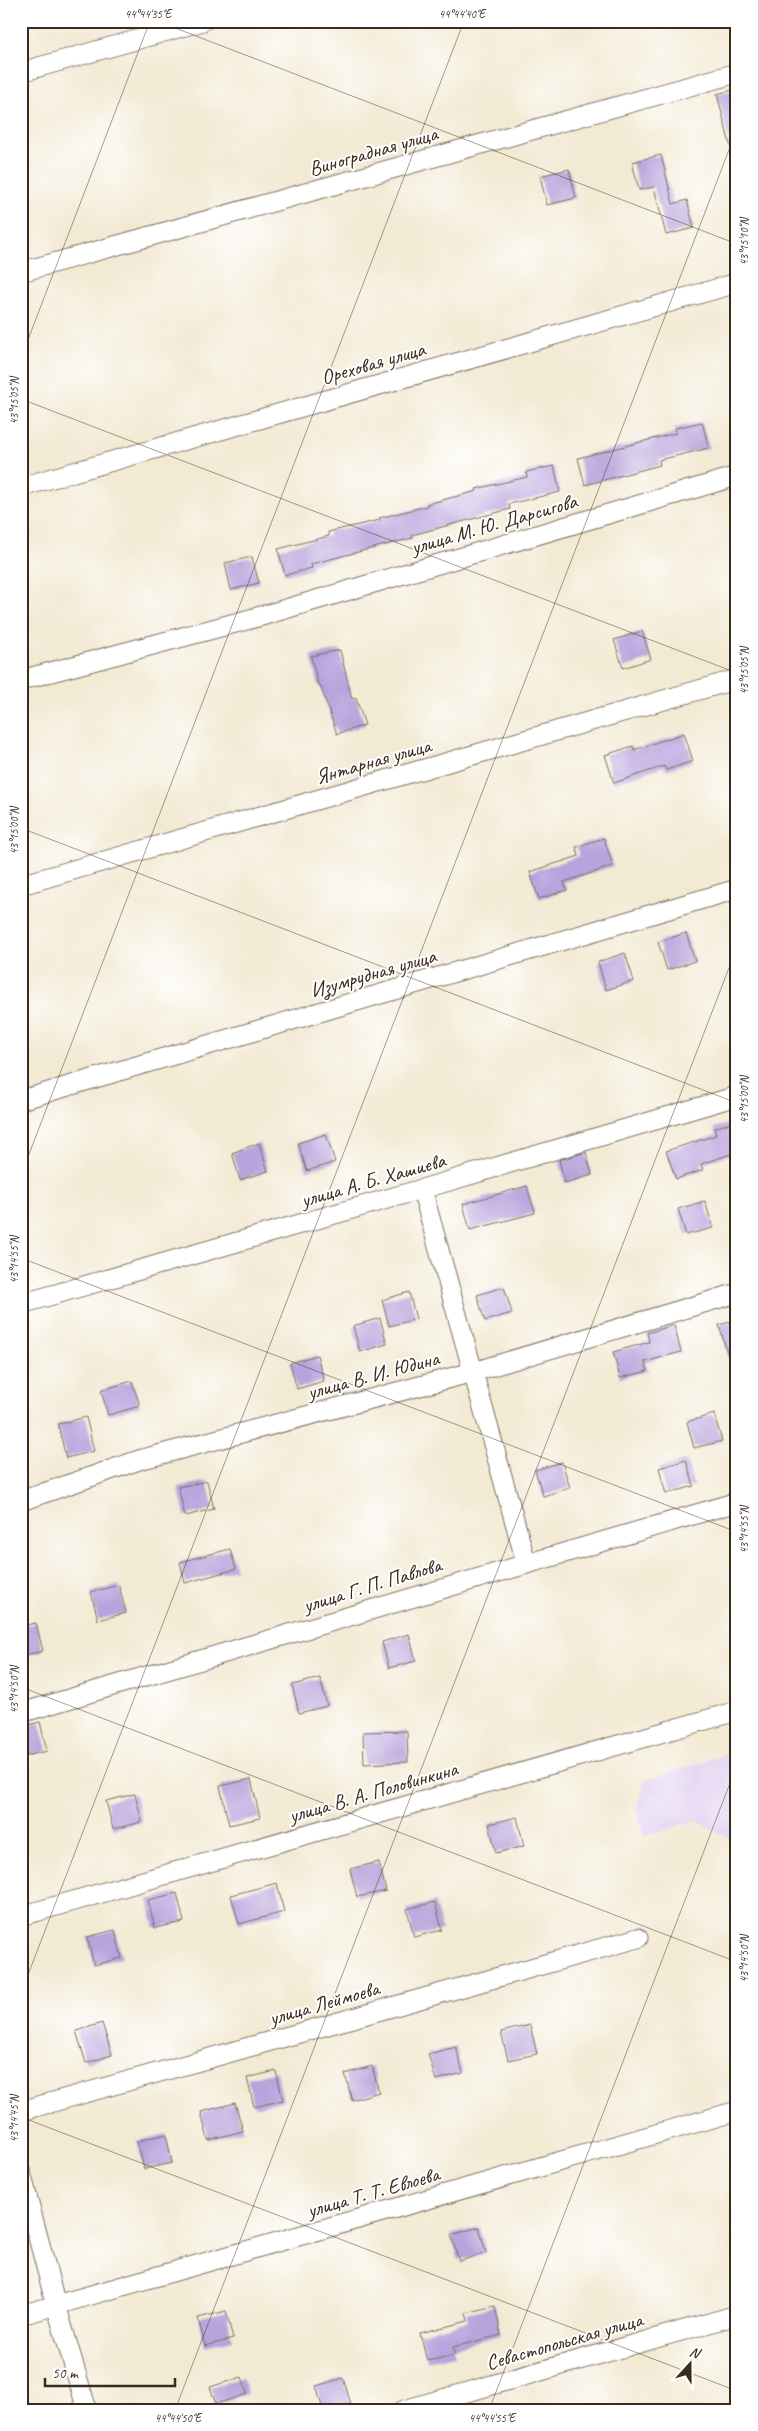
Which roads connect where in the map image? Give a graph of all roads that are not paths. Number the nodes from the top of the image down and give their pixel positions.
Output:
1 (203, 21) edge
2 (21, 72) edge
3 (737, 73) edge
4 (21, 272) edge
5 (737, 283) edge
6 (737, 476) edge
7 (21, 487) edge
8 (737, 679) edge
9 (21, 680) edge
10 (21, 885) edge
11 (737, 889) edge
12 (737, 1096) edge
13 (21, 1100) edge
14 (422, 1189) junction
15 (737, 1293) edge
16 (21, 1304) edge
17 (473, 1372) junction
18 (21, 1501) edge
19 (737, 1502) edge
20 (526, 1562) junction
21 (737, 1711) edge
22 (21, 1712) edge
23 (21, 1916) edge
24 (638, 1938) dead end
25 (21, 2111) edge
26 (737, 2111) edge
27 (21, 2173) edge
28 (56, 2305) junction
29 (21, 2315) edge
30 (737, 2315) edge
31 (87, 2410) edge
32 (404, 2410) edge

1 - 2 street
3 - 4 street, Виноградная улица
5 - 7 street, Ореховая улица
6 - 9 street, улица М. Ю. Дарсигова
8 - 10 street, Янтарная улица
11 - 13 street, Изумрудная улица
12 - 14 street, улица А. Б. Хашиева
14 - 16 street, улица А. Б. Хашиева
14 - 17 street
15 - 17 street, улица В. И. Юдина
17 - 18 street, улица В. И. Юдина
17 - 20 street
19 - 20 street, улица Г. П. Павлова
20 - 22 street, улица Г. П. Павлова
21 - 23 street, улица В. А. Половинкина
24 - 25 street, улица Леймоева
26 - 28 street, улица Т. Т. Евлоева
27 - 28 street
28 - 29 street, улица Т. Т. Евлоева
28 - 31 street
30 - 32 street, Севастопольская улица

